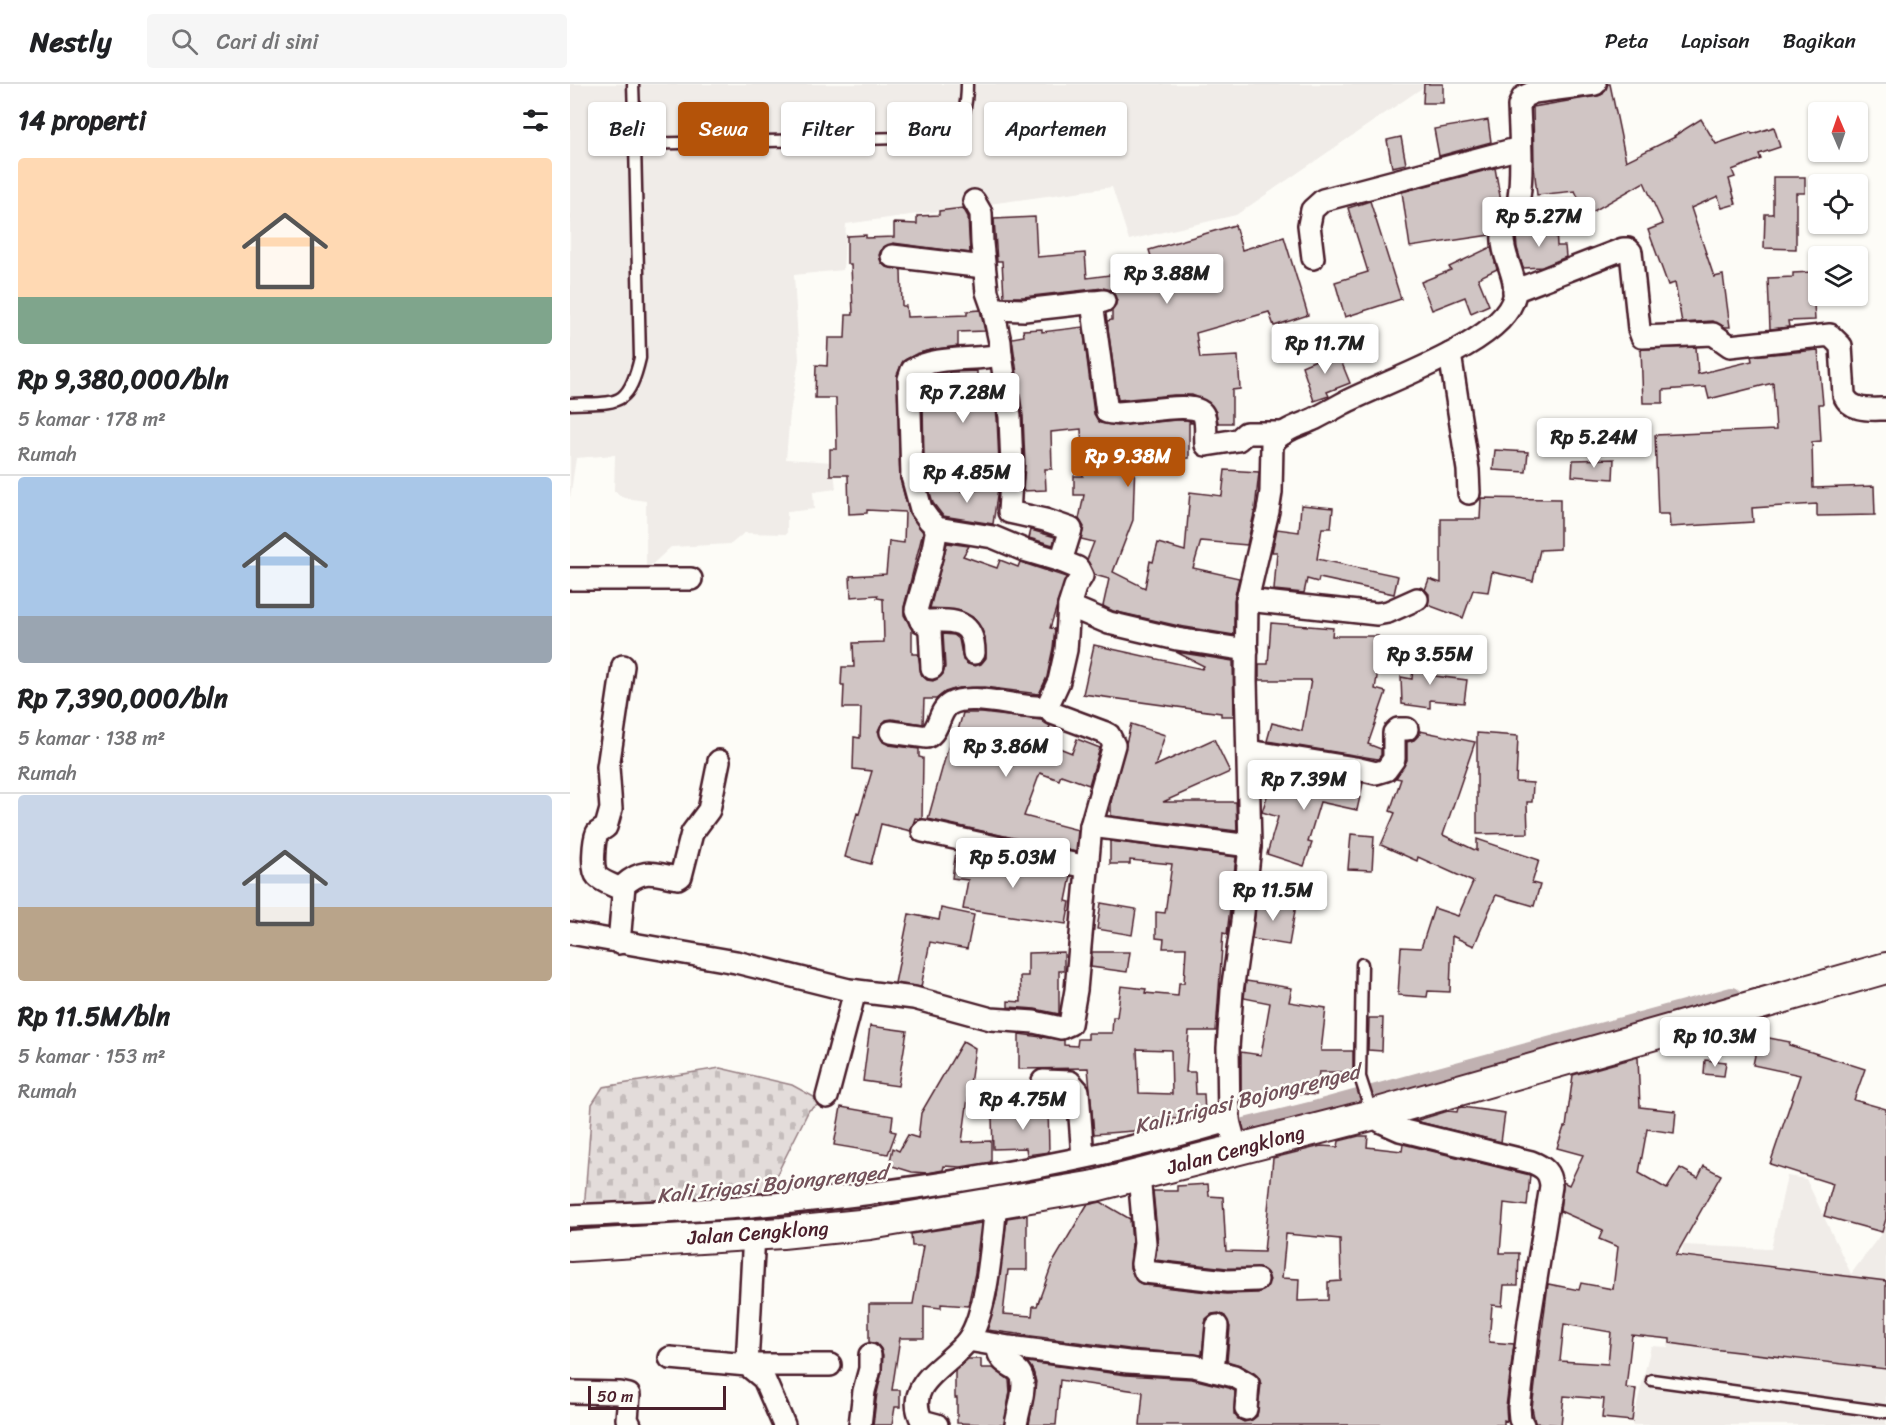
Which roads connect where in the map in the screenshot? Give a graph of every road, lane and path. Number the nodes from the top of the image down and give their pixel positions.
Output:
1 (633, 84) edge
2 (967, 84) edge
3 (1595, 84) edge
4 (634, 102) edge
5 (666, 143) edge
6 (1520, 148) junction
7 (635, 156) edge
8 (974, 201) dead end
9 (892, 256) dead end
10 (1313, 258) dead end
11 (984, 267) junction
12 (1514, 291) junction
13 (993, 309) junction
14 (1450, 354) junction
15 (1000, 355) junction
16 (570, 404) edge
17 (1886, 409) edge
18 (1284, 433) junction
19 (1012, 466) junction
20 (912, 476) junction
21 (1468, 493) dead end
22 (937, 528) junction
23 (1060, 561) junction
24 (570, 579) edge
25 (691, 579) dead end
26 (1417, 599) dead end
27 (1247, 600) junction
28 (1070, 606) junction
29 (921, 621) junction
30 (1247, 650) junction
31 (974, 653) dead end
32 (623, 666) dead end
33 (932, 668) dead end
34 (1047, 708) junction
35 (1407, 729) dead end
36 (891, 732) dead end
37 (1248, 752) junction
38 (719, 761) dead end
39 (1091, 826) junction
40 (923, 831) dead end
41 (1250, 846) junction
42 (1086, 867) junction
43 (623, 890) junction
44 (570, 933) edge
45 (619, 943) junction
46 (1362, 964) dead end
47 (1886, 968) edge
48 (855, 991) junction
49 (1043, 1081) dead end
50 (827, 1097) dead end
51 (1372, 1109) junction
52 (1233, 1136) junction
53 (1091, 1168) junction
54 (1139, 1175) junction
55 (959, 1194) junction
56 (996, 1204) junction
57 (868, 1208) junction
58 (570, 1216) edge
59 (754, 1234) junction
60 (570, 1246) edge
61 (1257, 1280) dead end
62 (1217, 1326) dead end
63 (968, 1340) junction
64 (997, 1345) junction
65 (870, 1355) dead end
66 (670, 1358) dead end
67 (747, 1365) junction
68 (830, 1365) dead end
69 (1213, 1371) junction
70 (1652, 1380) dead end
71 (571, 1392) edge
72 (1246, 1409) dead end
73 (1886, 1412) edge
74 (779, 1423) edge
75 (630, 1425) edge
76 (860, 1425) edge
77 (937, 1425) edge
78 (1016, 1425) edge
79 (1523, 1425) edge

1 - 4 lane
2 - 5 lane
3 - 6 street
6 - 10 street
6 - 12 street
7 - 16 lane
8 - 11 street
9 - 11 street
11 - 13 street
12 - 14 street
12 - 17 street
13 - 15 street
13 - 18 street
14 - 18 street
14 - 21 street
15 - 19 street
15 - 20 street
18 - 27 street
19 - 20 street
19 - 23 street
20 - 22 street
22 - 23 street
22 - 29 street
23 - 28 street
24 - 25 street
26 - 27 street
27 - 30 street
28 - 30 street
28 - 34 street
29 - 31 street
29 - 33 street
30 - 37 street
32 - 43 street
34 - 36 street
34 - 39 street
35 - 37 street
37 - 41 street
38 - 43 street
39 - 41 street
39 - 42 street
40 - 42 street
41 - 52 street
42 - 48 street
43 - 45 street
44 - 45 street
45 - 48 street
46 - 51 lane
47 - 51 main road, Jalan Cengklong
48 - 50 street
49 - 53 street
51 - 52 main road, Jalan Cengklong
51 - 79 street
52 - 53 street
52 - 54 main road, Jalan Cengklong
53 - 54 main road, Jalan Cengklong
53 - 55 street
53 - 56 main road, Jalan Cengklong
54 - 61 street
55 - 56 main road, Jalan Cengklong
55 - 57 main road, Jalan Cengklong
56 - 63 street
57 - 58 street
57 - 59 main road, Jalan Cengklong
59 - 60 main road, Jalan Cengklong
59 - 67 street
62 - 69 street
63 - 64 street
63 - 77 street
64 - 69 street
64 - 78 street
65 - 76 street
66 - 67 street
67 - 68 street
67 - 74 street
69 - 72 street
70 - 73 lane
71 - 75 street

